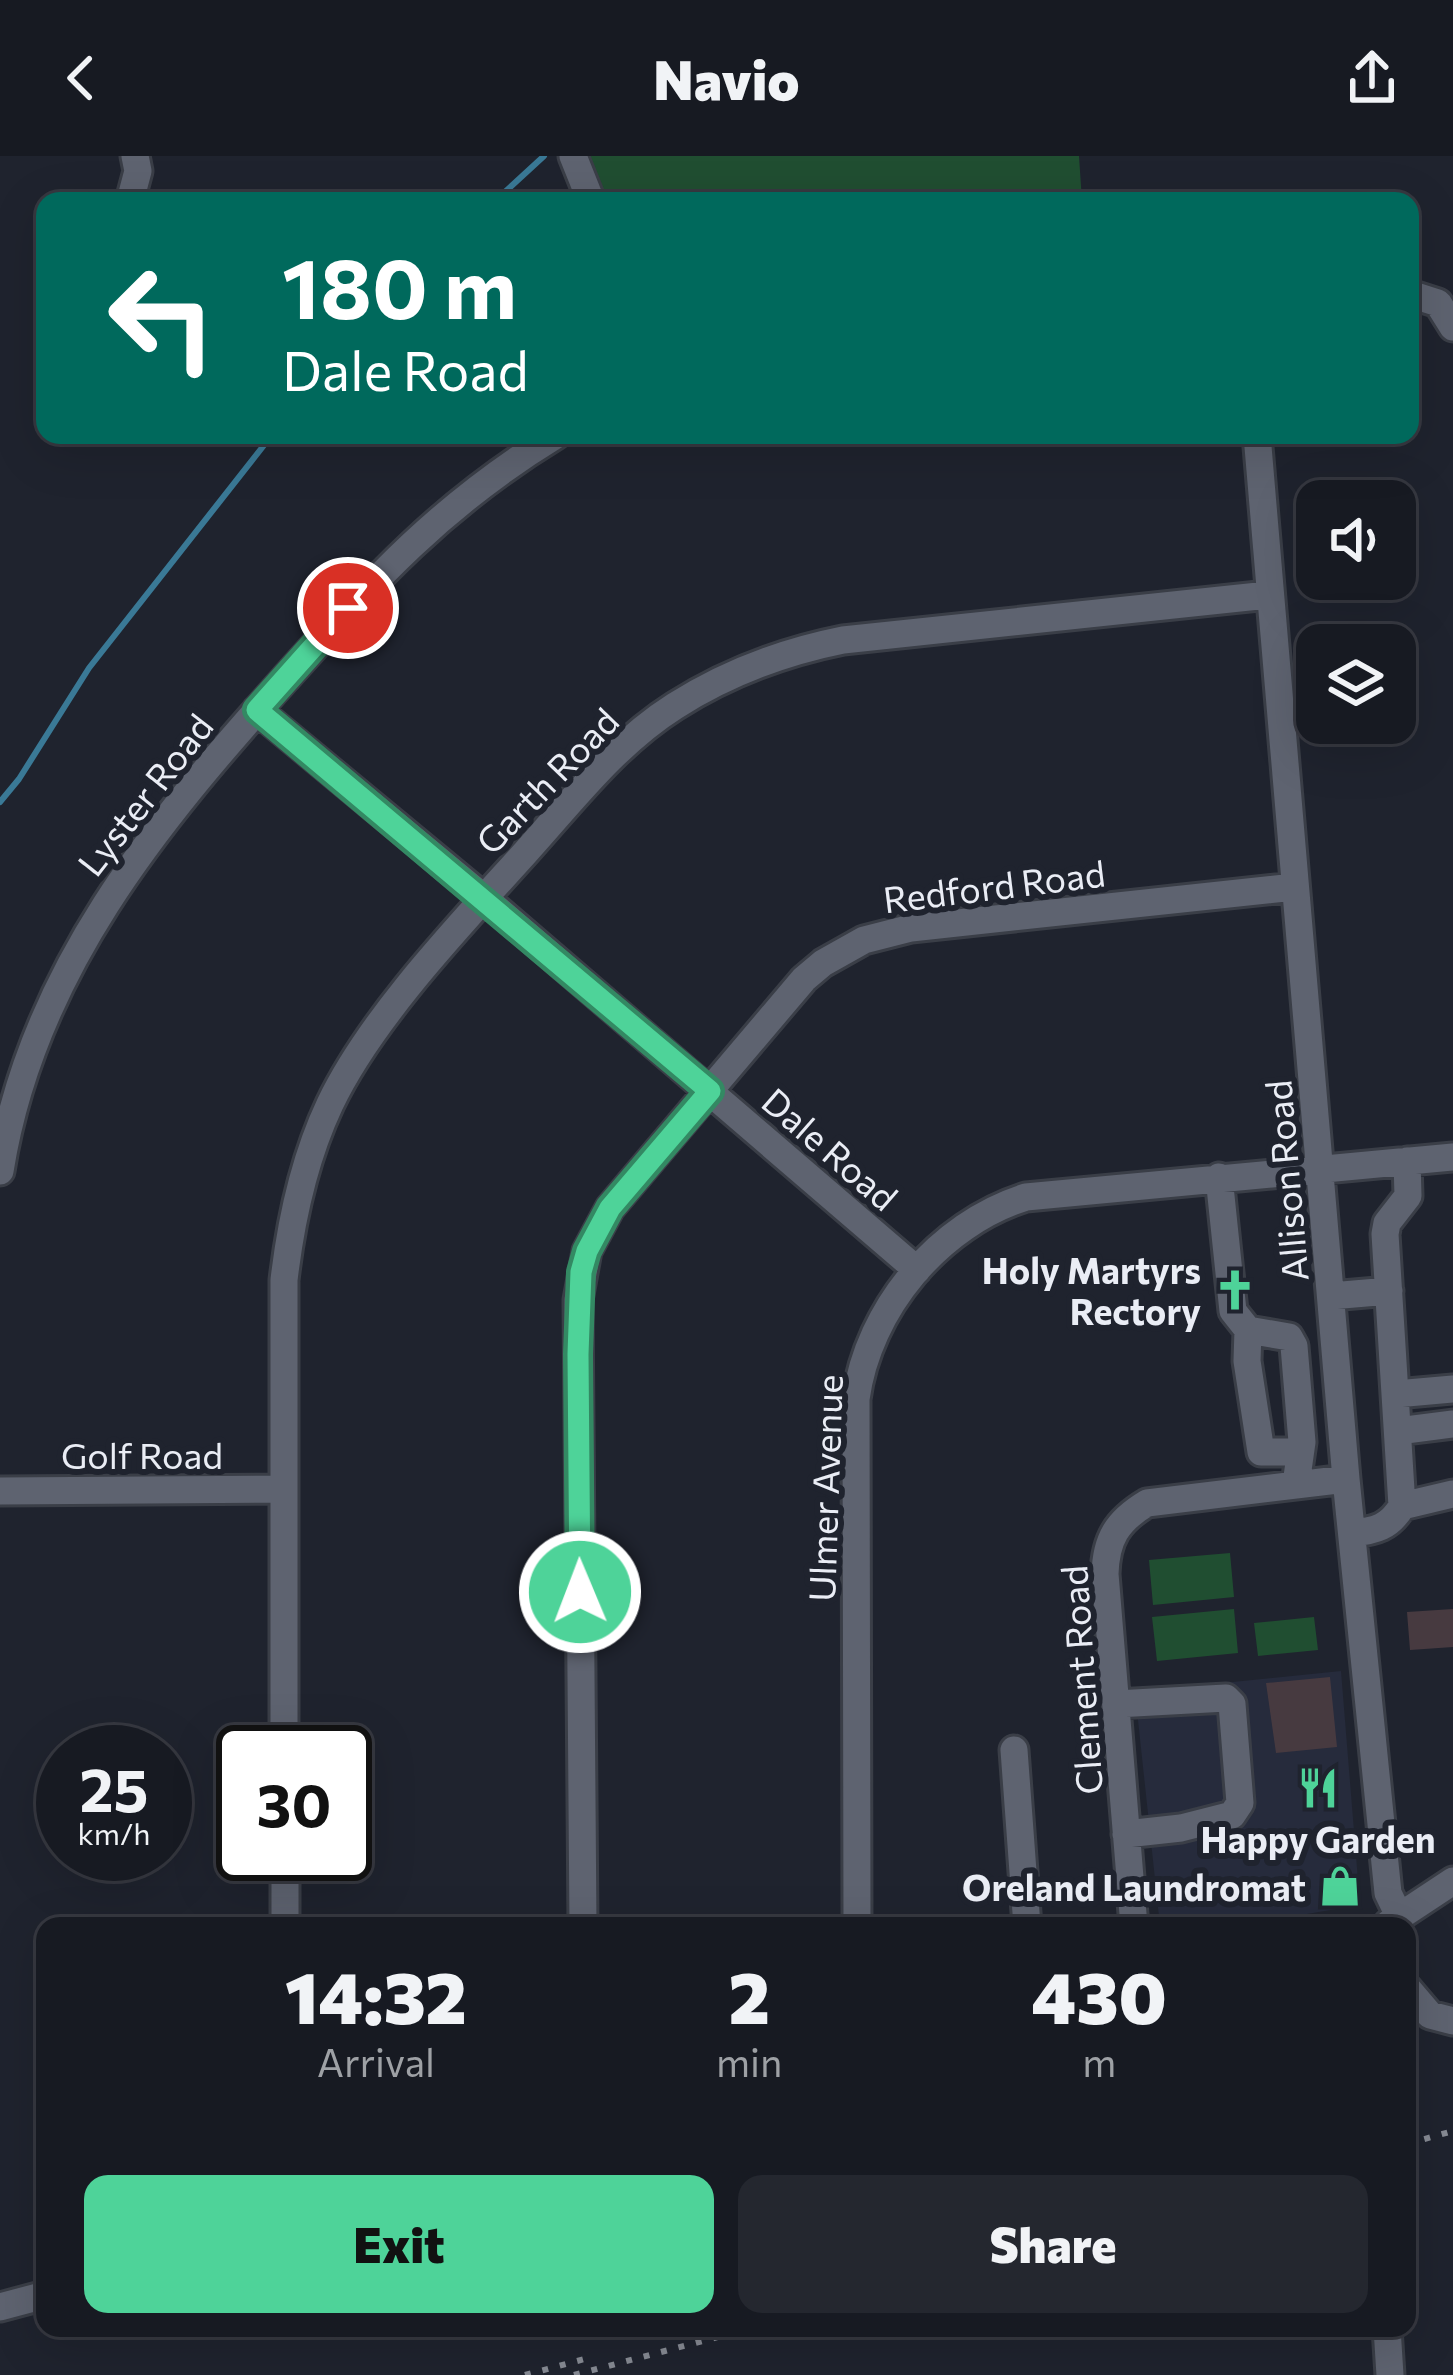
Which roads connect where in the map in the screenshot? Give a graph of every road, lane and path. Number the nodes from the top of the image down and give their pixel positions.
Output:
1 (135, 156) edge
2 (573, 156) edge
3 (132, 192) edge
4 (587, 192) edge
5 (1419, 299) edge
6 (1445, 315) edge
7 (543, 444) edge
8 (1257, 444) edge
9 (1268, 595) junction
10 (257, 710) junction
11 (1294, 887) junction
12 (484, 898) junction
13 (710, 1091) junction
14 (1453, 1157) edge
15 (1407, 1161) junction
16 (1321, 1168) junction
17 (0, 1171) edge
18 (1220, 1177) junction
19 (917, 1270) junction
20 (1389, 1291) junction
21 (1331, 1296) junction
22 (1334, 1328) junction
23 (1248, 1330) junction
24 (1292, 1341) junction
25 (1453, 1389) edge
26 (1396, 1394) junction
27 (1453, 1424) edge
28 (1398, 1431) junction
29 (1298, 1452) junction
30 (1346, 1479) junction
31 (1296, 1484) junction
32 (284, 1489) junction
33 (0, 1490) edge
34 (1453, 1494) edge
35 (1402, 1506) junction
36 (1352, 1533) junction
37 (1116, 1704) junction
38 (284, 1725) edge
39 (1014, 1750) dead end
40 (1126, 1834) junction
41 (285, 1881) edge
42 (1453, 1881) edge
43 (285, 1917) edge
44 (583, 1917) edge
45 (857, 1917) edge
46 (1026, 1917) edge
47 (1133, 1917) edge
48 (1391, 1917) edge
49 (1399, 1917) edge
50 (1416, 1998) edge
51 (1453, 2021) edge
52 (36, 2297) edge
53 (0, 2307) edge
54 (1388, 2337) edge
55 (1390, 2375) edge

1 - 3 street
2 - 4 street
5 - 6 street
7 - 10 street, Lyster Road
8 - 9 street, Allison Road
9 - 11 street, Allison Road
9 - 12 street, Garth Road
10 - 12 street, Dale Road
10 - 17 street, Lyster Road
11 - 13 street, Redford Road
11 - 16 street, Allison Road
12 - 13 street, Dale Road
12 - 32 street, Garth Road
13 - 19 street, Dale Road
13 - 44 street, Redford Road
14 - 15 street, Ulmer Avenue
15 - 16 street, Ulmer Avenue
15 - 20 street
16 - 18 street, Ulmer Avenue
16 - 21 street, Allison Road
18 - 19 street, Ulmer Avenue
18 - 23 street
19 - 45 street, Ulmer Avenue
20 - 21 street
20 - 26 street
21 - 22 street, Allison Road
22 - 24 street
22 - 30 street, Allison Road
23 - 24 street
23 - 29 street
24 - 29 street
25 - 26 street
26 - 28 street
27 - 28 street
28 - 35 street
29 - 31 street
30 - 31 street, Clement Road
30 - 36 street, Allison Road
31 - 37 street, Clement Road
32 - 33 street, Golf Road
32 - 38 street, Garth Road
34 - 35 street
35 - 36 street
36 - 48 street, Allison Road
37 - 40 street, Clement Road
37 - 40 street
39 - 46 street
40 - 47 street, Clement Road
41 - 43 street
42 - 49 street
50 - 51 street
52 - 53 street
54 - 55 street

